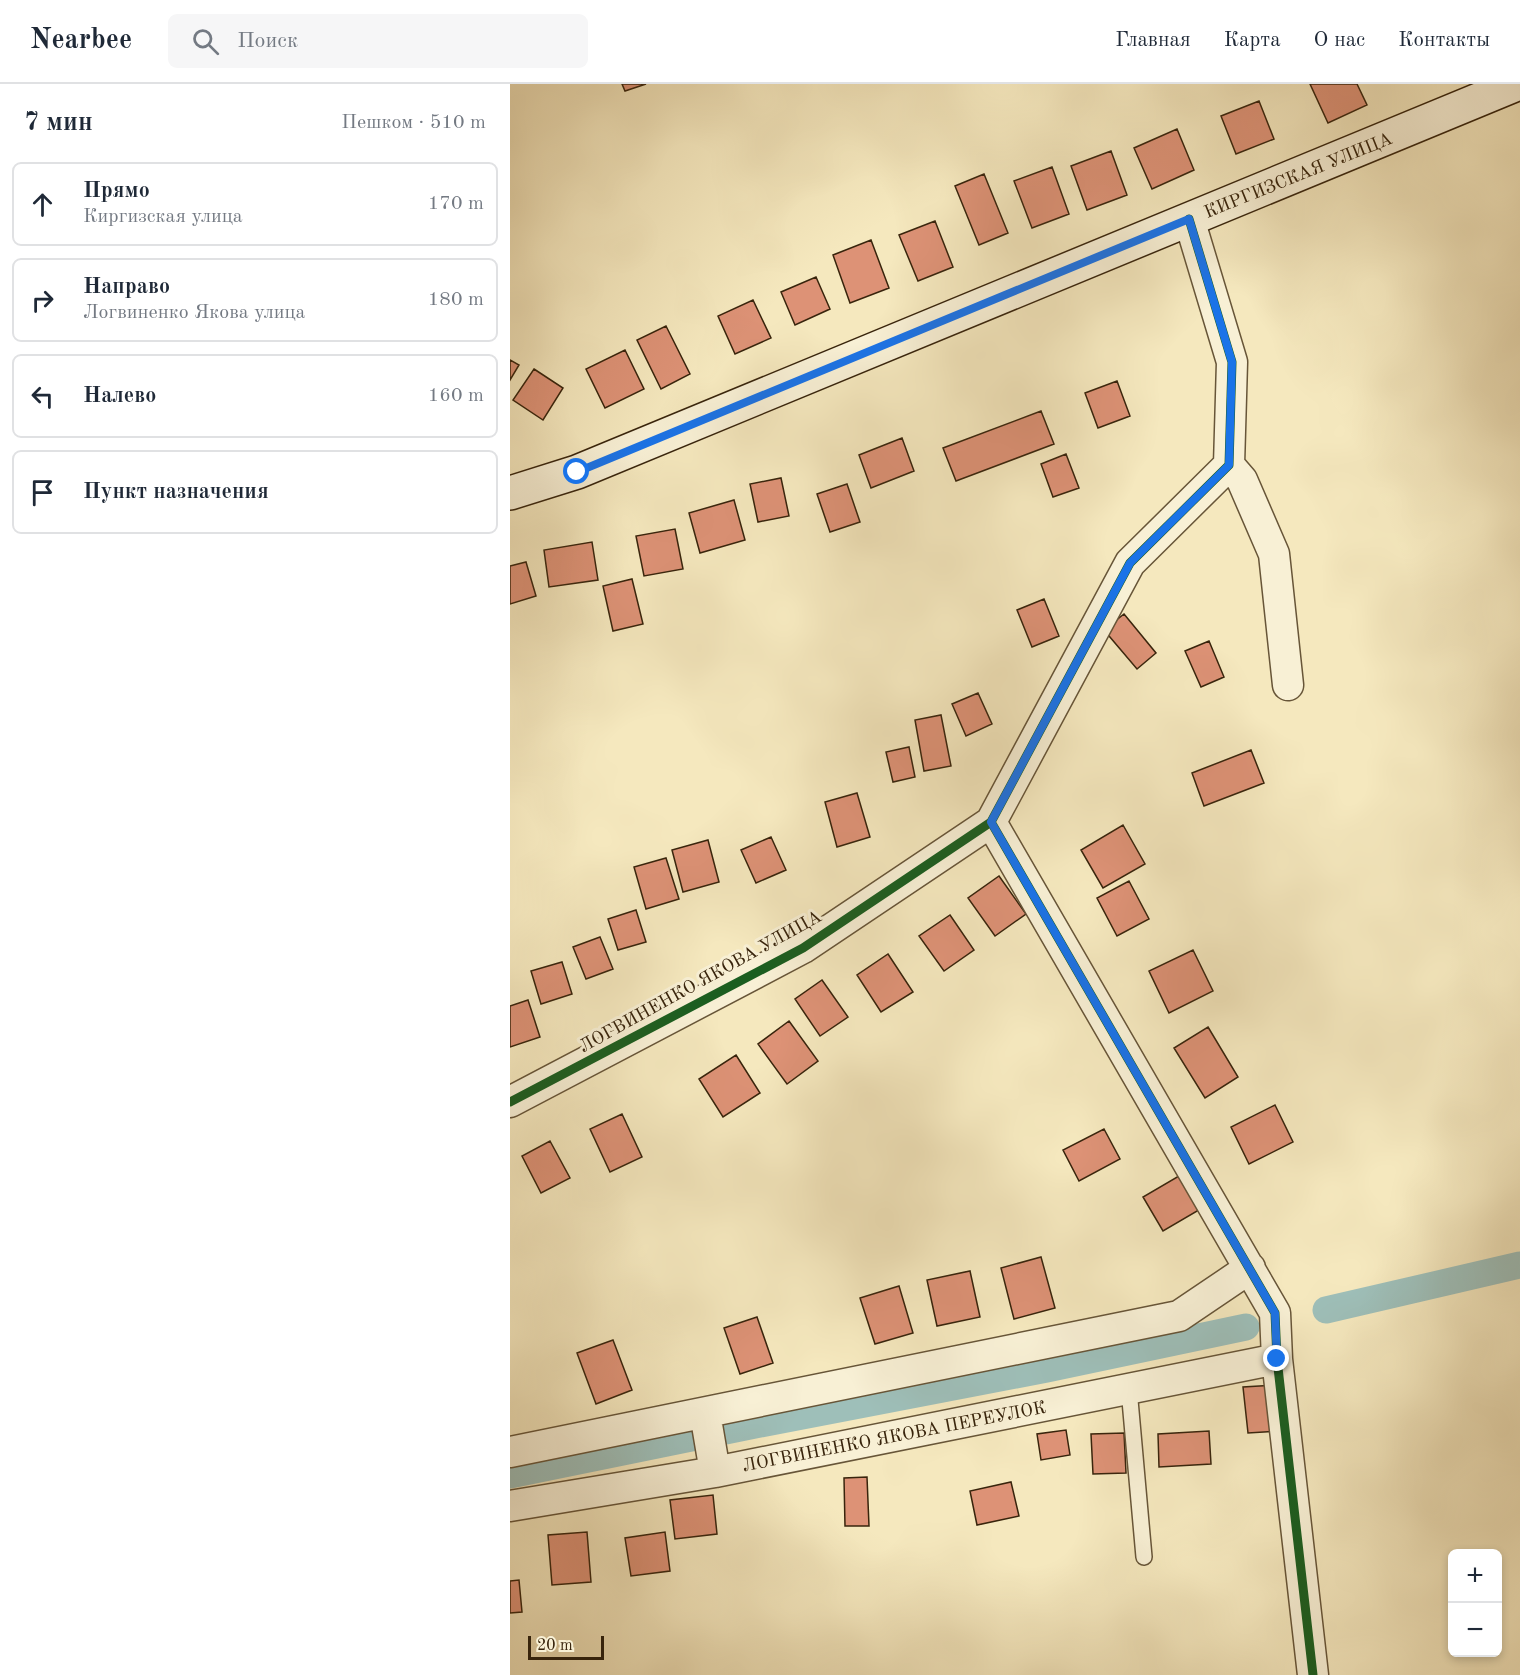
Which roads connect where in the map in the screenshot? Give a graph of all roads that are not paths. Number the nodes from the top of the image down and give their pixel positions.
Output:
1 (1517, 84) edge
2 (1189, 219) junction
3 (1229, 465) junction
4 (510, 493) edge
5 (1288, 685) dead end
6 (991, 822) junction
7 (510, 1102) edge
8 (1250, 1268) junction
9 (1277, 1359) junction
10 (1129, 1389) junction
11 (705, 1413) junction
12 (510, 1452) edge
13 (715, 1472) junction
14 (510, 1506) edge
15 (1144, 1557) dead end
16 (1313, 1675) edge

1 - 2 main road, КИРГИЗСКАЯ УЛИЦА
2 - 3 street
2 - 4 main road, КИРГИЗСКАЯ УЛИЦА
3 - 5 street
3 - 6 street, ЛОГВИНЕНКО ЯКОВА УЛИЦА
6 - 7 street, ЛОГВИНЕНКО ЯКОВА УЛИЦА
6 - 8 street
8 - 9 street
8 - 11 street
9 - 10 street, ЛОГВИНЕНКО ЯКОВА ПЕРЕУЛОК
9 - 16 street
10 - 13 street, ЛОГВИНЕНКО ЯКОВА ПЕРЕУЛОК
10 - 15 lane
11 - 12 street
11 - 13 street
13 - 14 street, ЛОГВИНЕНКО ЯКОВА ПЕРЕУЛОК

